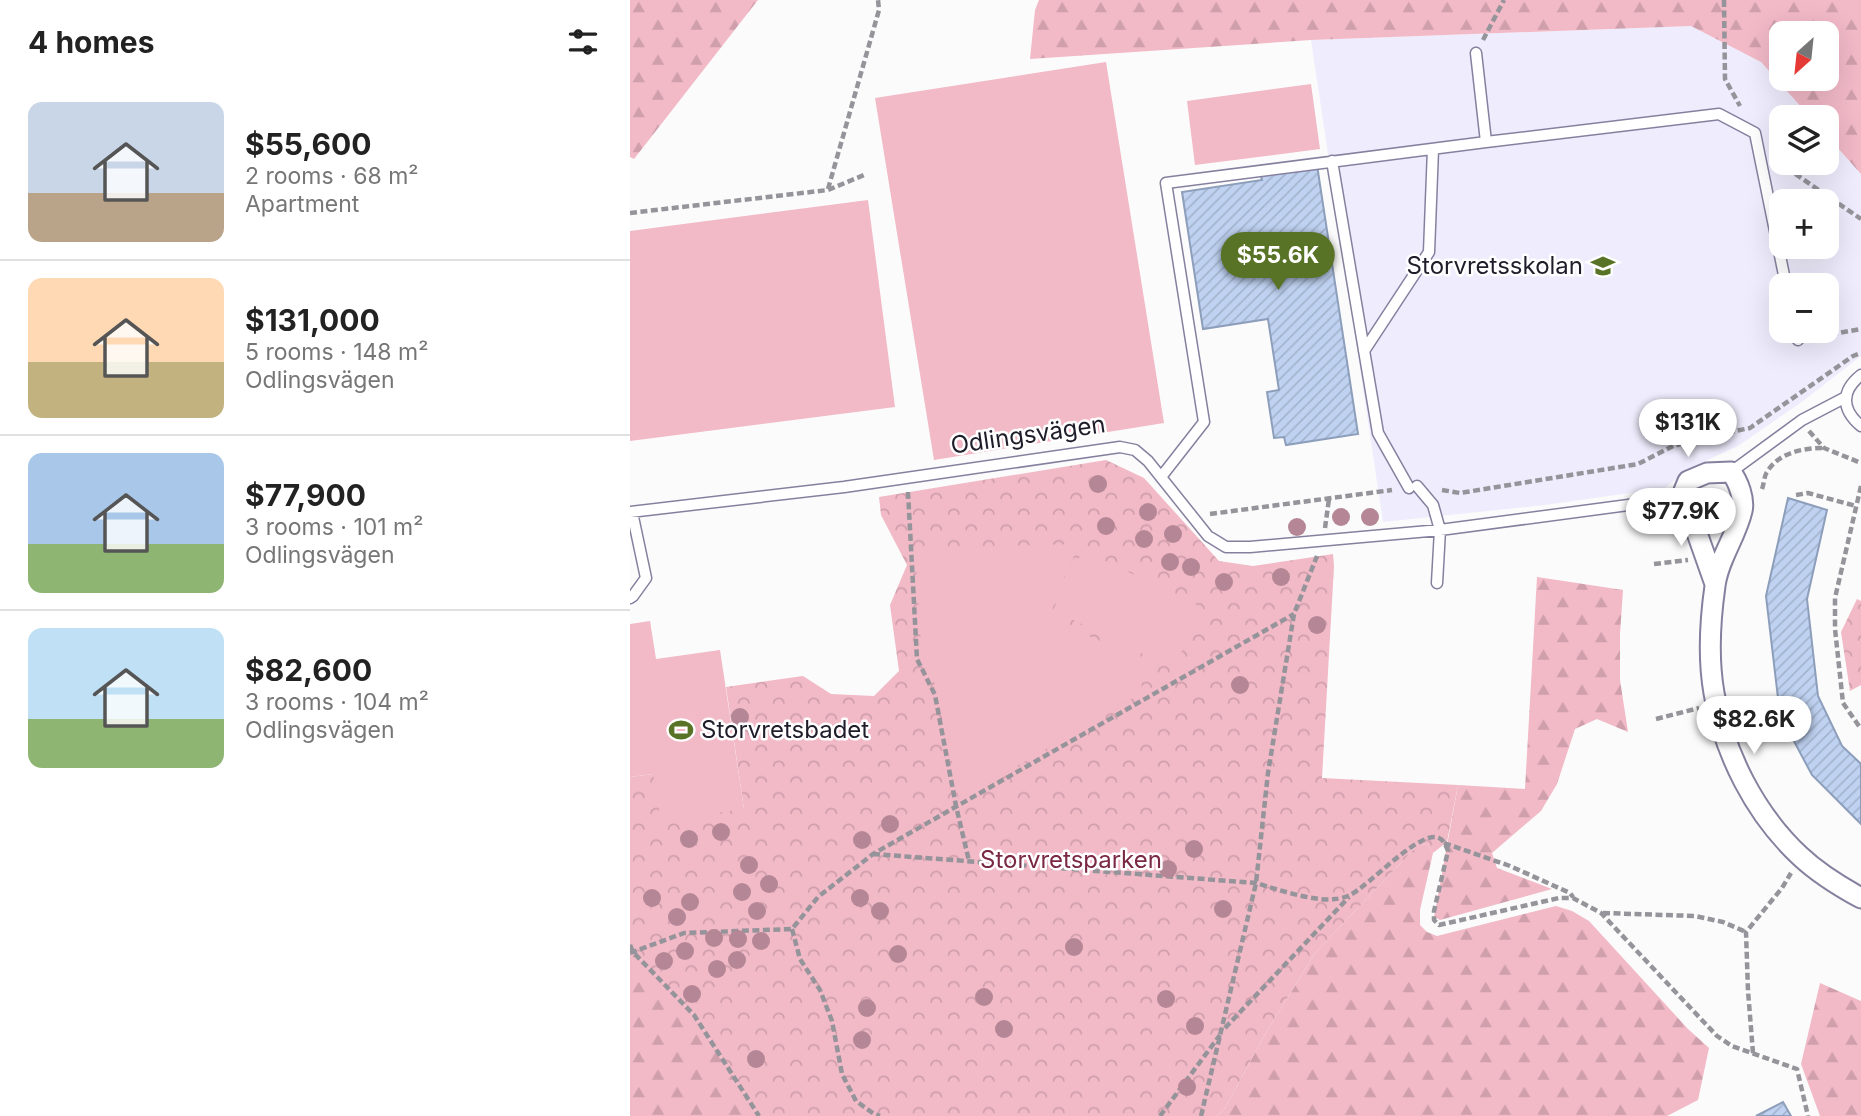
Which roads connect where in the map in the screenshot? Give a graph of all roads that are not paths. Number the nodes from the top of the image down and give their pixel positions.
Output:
1 (1476, 54) road end
2 (1486, 142) junction
3 (1433, 149) junction
4 (1332, 162) junction
5 (1784, 273) edge
6 (1364, 351) junction
7 (1861, 375) edge
8 (1846, 397) junction
9 (1861, 426) edge
10 (1731, 471) junction
11 (1161, 477) junction
12 (1681, 498) junction
13 (631, 512) edge
14 (1440, 530) junction
15 (1437, 583) dead end
16 (1715, 584) junction
17 (630, 598) edge
18 (1861, 898) edge

1 - 2 lane
2 - 3 lane
2 - 5 lane
3 - 4 lane
3 - 6 lane
4 - 6 lane
4 - 11 lane
6 - 14 lane
7 - 8 lane
8 - 9 lane
8 - 10 lane
10 - 12 street
10 - 16 street
11 - 13 lane, Odlingsvägen
11 - 14 lane, Odlingsvägen
12 - 14 lane, Odlingsvägen
12 - 16 street
13 - 17 lane
14 - 15 lane
16 - 18 street

